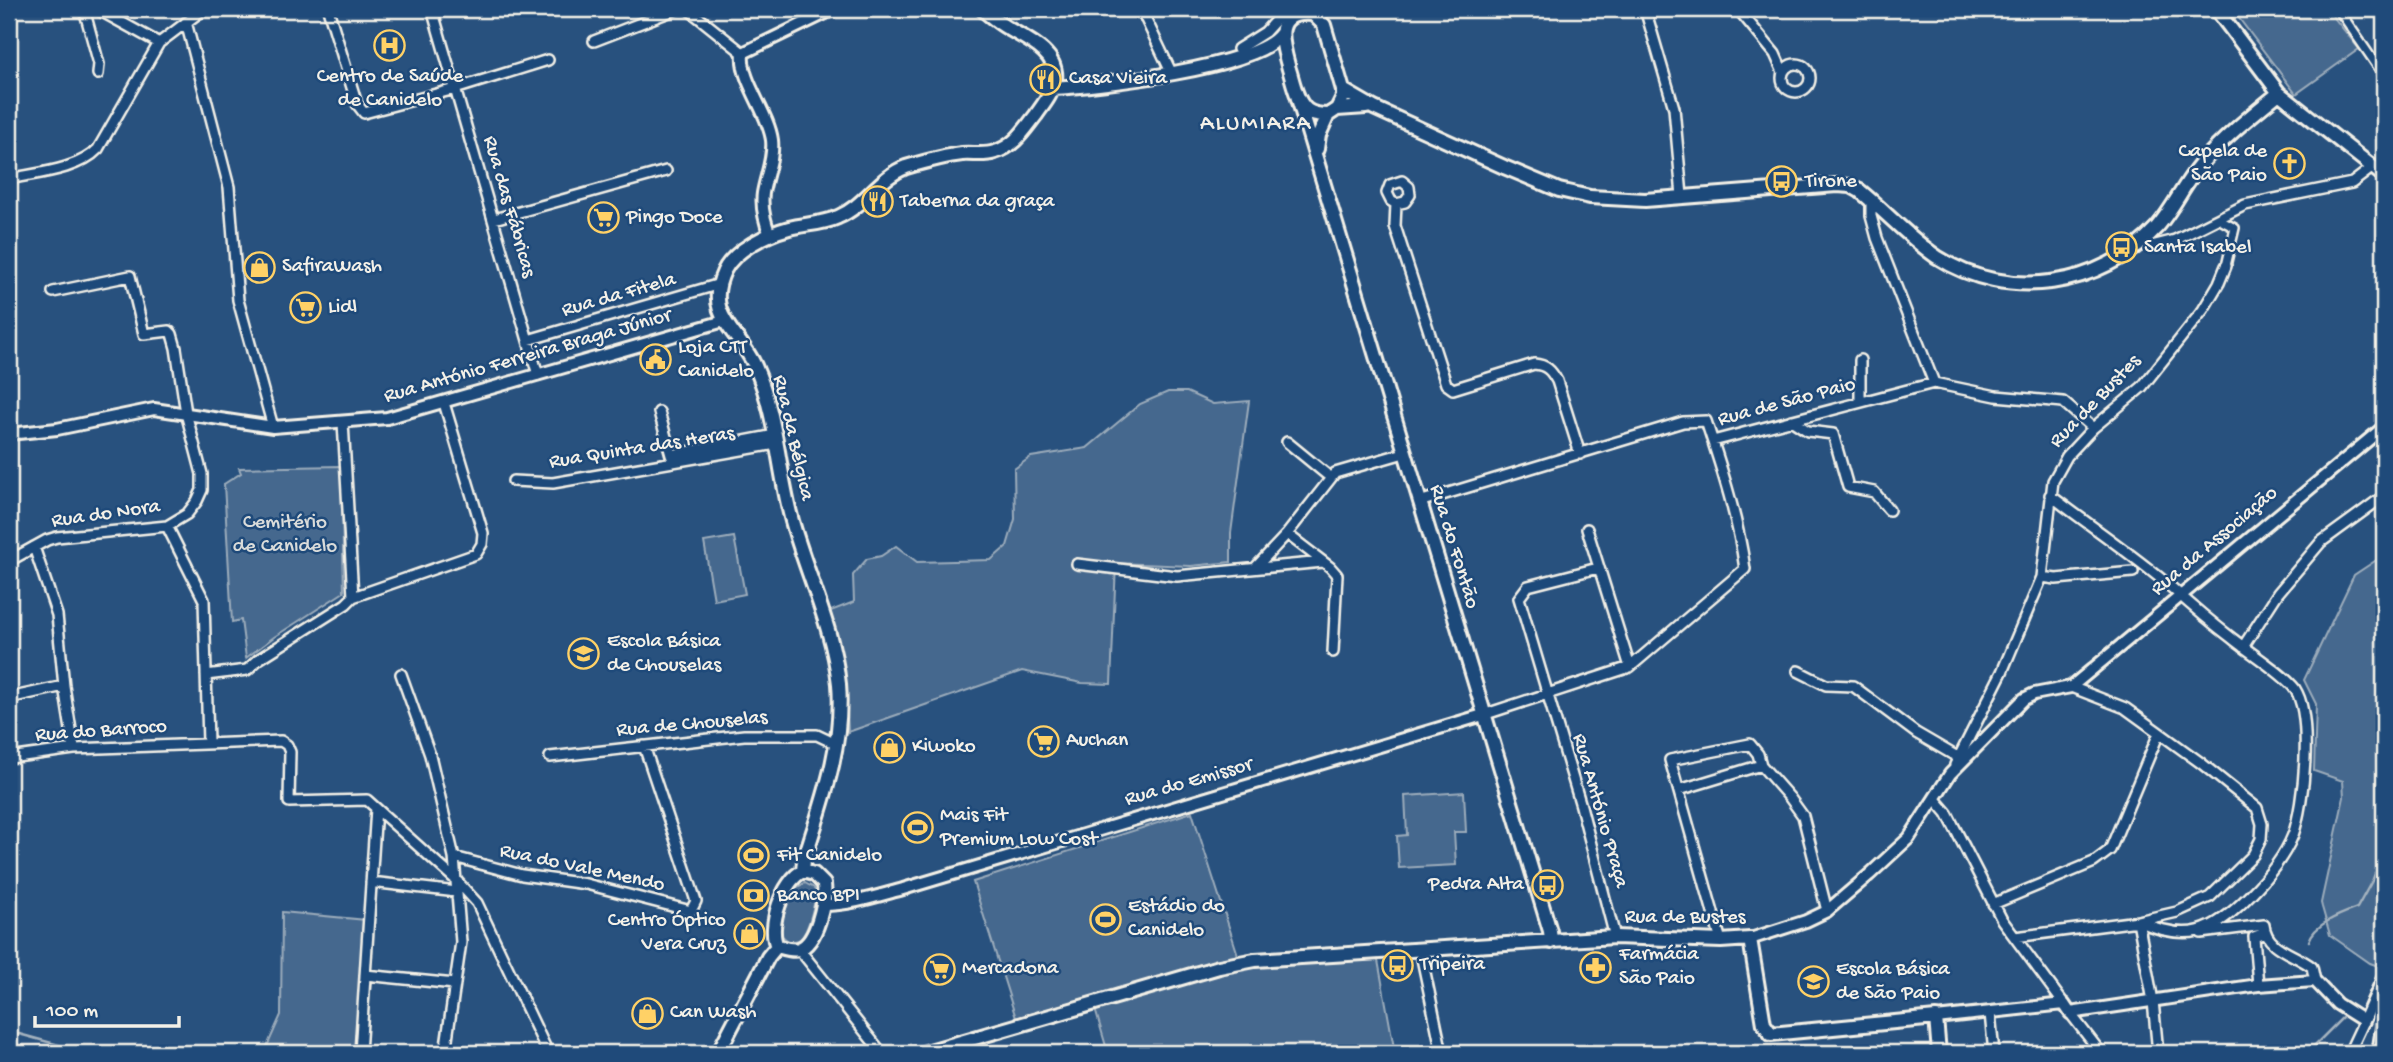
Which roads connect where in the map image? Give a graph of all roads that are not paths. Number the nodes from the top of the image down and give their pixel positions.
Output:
1 (84, 9) edge
2 (97, 9) edge
3 (204, 9) edge
4 (328, 9) edge
5 (432, 9) edge
6 (677, 9) edge
7 (688, 9) edge
8 (834, 9) edge
9 (982, 9) edge
10 (1141, 9) edge
11 (1286, 9) edge
12 (1294, 9) edge
13 (1319, 9) edge
14 (1646, 9) edge
15 (1738, 9) edge
16 (2216, 9) edge
17 (2338, 9) edge
18 (194, 12) edge
19 (186, 22) junction
20 (1324, 25) junction
21 (1282, 29) junction
22 (594, 41) dead end
23 (159, 43) junction
24 (1238, 48) dead end
25 (1259, 51) junction
26 (743, 53) junction
27 (1775, 54) junction
28 (548, 60) dead end
29 (1288, 65) junction
30 (1792, 65) junction
31 (1783, 72) junction
32 (98, 74) dead end
33 (1172, 74) junction
34 (2384, 76) edge
35 (1052, 88) junction
36 (455, 89) junction
37 (1343, 90) junction
38 (1296, 92) junction
39 (2279, 93) junction
40 (1374, 108) junction
41 (1333, 112) junction
42 (1319, 164) junction
43 (2373, 167) junction
44 (666, 171) dead end
45 (2384, 176) edge
46 (9, 180) edge
47 (1682, 196) junction
48 (1871, 201) junction
49 (1396, 204) dead end
50 (494, 219) junction
51 (2218, 219) junction
52 (771, 235) junction
53 (2142, 240) junction
54 (2226, 266) joint
55 (720, 285) junction
56 (53, 292) dead end
57 (724, 321) junction
58 (528, 340) junction
59 (1860, 360) dead end
60 (538, 375) junction
61 (1934, 383) junction
62 (1860, 402) junction
63 (444, 403) junction
64 (659, 412) dead end
65 (187, 413) junction
66 (1791, 420) junction
67 (343, 422) junction
68 (273, 427) junction
69 (2384, 427) edge
70 (2093, 428) junction
71 (9, 433) edge
72 (776, 439) junction
73 (1713, 441) junction
74 (1287, 442) dead end
75 (1404, 453) junction
76 (1580, 454) junction
77 (1331, 478) junction
78 (513, 481) dead end
79 (2050, 495) junction
80 (2384, 496) edge
81 (1419, 502) junction
82 (1889, 510) dead end
83 (167, 526) junction
84 (1587, 529) dead end
85 (1287, 534) junction
86 (34, 547) junction
87 (9, 561) edge
88 (1323, 562) junction
89 (1077, 564) dead end
90 (1256, 567) junction
91 (1598, 568) junction
92 (2133, 572) dead end
93 (2042, 578) junction
94 (2179, 596) junction
95 (353, 597) junction
96 (2243, 647) junction
97 (1333, 652) dead end
98 (1630, 667) junction
99 (1798, 671) dead end
100 (401, 674) dead end
101 (206, 675) junction
102 (64, 686) junction
103 (2071, 687) junction
104 (1547, 695) junction
105 (9, 698) edge
106 (1483, 715) junction
107 (2159, 733) junction
108 (208, 743) junction
109 (836, 744) junction
110 (644, 746) junction
111 (74, 749) junction
112 (550, 757) dead end
113 (9, 758) edge
114 (1959, 758) junction
115 (1761, 765) junction
116 (1950, 774) junction
117 (1679, 790) junction
118 (1935, 799) junction
119 (376, 808) junction
120 (454, 857) junction
121 (803, 871) junction
122 (456, 880) junction
123 (371, 882) junction
124 (457, 892) junction
125 (1993, 904) junction
126 (823, 905) junction
127 (1827, 911) junction
128 (2137, 921) junction
129 (2265, 933) junction
130 (2187, 934) junction
131 (1615, 937) junction
132 (2015, 937) junction
133 (1750, 939) junction
134 (1721, 941) junction
135 (1551, 942) junction
136 (778, 946) junction
137 (799, 949) junction
138 (1420, 949) junction
139 (365, 975) junction
140 (2384, 976) edge
141 (2315, 981) junction
142 (455, 984) junction
143 (2258, 985) junction
144 (2153, 1001) junction
145 (2067, 1008) junction
146 (1990, 1013) junction
147 (2384, 1015) edge
148 (1936, 1018) junction
149 (2364, 1021) junction
150 (359, 1053) edge
151 (446, 1053) edge
152 (548, 1053) edge
153 (718, 1053) edge
154 (882, 1053) edge
155 (923, 1053) edge
156 (1442, 1053) edge
157 (1939, 1053) edge
158 (1994, 1053) edge
159 (2101, 1053) edge
160 (2158, 1053) edge
161 (2349, 1053) edge
162 (2378, 1053) edge

1 - 32 street
2 - 23 street
3 - 18 street
4 - 36 street
5 - 36 street, Rua das Fábricas
6 - 22 street
7 - 26 street
8 - 26 street
9 - 35 main road
10 - 33 street
11 - 24 street
12 - 21 main road
13 - 20 main road
14 - 47 street
15 - 27 street
16 - 39 main road
17 - 34 street
18 - 19 street
19 - 23 street
19 - 68 street
20 - 21 main road
20 - 37 main road
21 - 25 main road
21 - 29 main road, Rua do Fontão
23 - 46 street
25 - 29 main road
25 - 33 main road
26 - 52 street
27 - 30 street
27 - 31 street
28 - 36 street
29 - 38 main road, Rua do Fontão
30 - 31 street
30 - 31 street
33 - 35 main road
35 - 52 main road
36 - 50 street, Rua das Fábricas
37 - 40 main road
37 - 41 main road, Rua do Fontão
38 - 41 main road
38 - 42 main road, Rua do Fontão
39 - 43 main road
39 - 53 main road
40 - 41 main road
40 - 47 main road
41 - 42 main road, Rua do Fontão
42 - 75 main road, Rua do Fontão
43 - 45 main road
43 - 51 street
44 - 50 street
47 - 48 main road
48 - 53 main road
48 - 61 street
49 - 76 street
50 - 58 street, Rua das Fábricas
51 - 53 street
51 - 54 street, Rua de Bustes
52 - 55 main road
54 - 70 street, Rua de Bustes
55 - 57 main road, Rua da Bélgica
55 - 58 street, Rua da Fitela
56 - 65 street, Rua do Nora
57 - 60 street, Rua António Ferreira Braga Júnior
57 - 72 main road, Rua da Bélgica
58 - 60 street, Rua das Fábricas
59 - 62 street
60 - 63 street, Rua António Ferreira Braga Júnior
61 - 62 street, Rua de São Paio
61 - 70 street, Rua de São Paio
62 - 66 street, Rua de São Paio
63 - 67 street, Rua António Ferreira Braga Júnior
63 - 95 street
64 - 72 street, Rua Quinta das Heras
65 - 68 street, Rua António Ferreira Braga Júnior
65 - 71 street, Rua António Ferreira Braga Júnior
65 - 83 street, Rua do Nora
66 - 73 street, Rua de São Paio
66 - 82 street
67 - 68 street, Rua António Ferreira Braga Júnior
67 - 95 street
69 - 94 street, Rua da Associação
70 - 79 street, Rua de Bustes
72 - 78 street, Rua Quinta das Heras
72 - 109 main road, Rua da Bélgica
73 - 76 street, Rua de São Paio
73 - 98 street
74 - 77 street
75 - 77 street
75 - 81 main road, Rua do Fontão
76 - 81 street, Rua de São Paio
77 - 85 street
79 - 93 street, Rua de Bustes
79 - 94 street
80 - 96 street
81 - 106 main road, Rua do Fontão
83 - 86 street, Rua do Nora
83 - 101 street
84 - 91 street
85 - 88 street
85 - 90 street
86 - 87 street, Rua do Nora
86 - 102 street
88 - 90 street
88 - 97 street
89 - 90 street
91 - 98 street
91 - 104 street, Rua António Praça
92 - 93 street
93 - 114 street, Rua de Bustes
94 - 96 street
94 - 103 street, Rua da Associação
95 - 101 street
96 - 130 street
98 - 104 street
99 - 114 street
100 - 120 street
101 - 108 street
102 - 105 street
102 - 111 street
103 - 107 street
103 - 116 street
104 - 106 street
104 - 131 street, Rua António Praça
106 - 126 street, Rua do Emissor
106 - 135 main road, Rua do Fontão
107 - 125 street
107 - 128 street
108 - 111 street, Rua do Barroco
108 - 119 street, Rua do Barroco
109 - 110 street, Rua de Chouselas
109 - 121 main road, Rua da Bélgica
110 - 112 street, Rua de Chouselas
110 - 120 street, Rua do Vale Mendo
111 - 113 street, Rua do Barroco
114 - 116 street, Rua de Bustes
115 - 117 street
115 - 117 street
115 - 127 street
116 - 118 street, Rua de Bustes
117 - 134 street
118 - 125 street
118 - 127 street, Rua de Bustes
119 - 122 street
119 - 123 street
120 - 122 street
121 - 126 main road
121 - 136 main road, Rua da Bélgica
122 - 124 street
122 - 152 street
123 - 124 street
123 - 139 street
124 - 142 street
125 - 132 street
126 - 137 main road
127 - 133 street, Rua de Bustes
128 - 130 street
128 - 132 street
128 - 144 street
129 - 130 street
129 - 141 street
129 - 143 street
131 - 134 main road, Rua de Bustes
131 - 135 main road, Rua de Bustes
132 - 145 street
133 - 134 main road, Rua de Bustes
133 - 148 main road
135 - 138 main road, Rua de Bustes
136 - 137 main road
136 - 153 main road
137 - 154 street
138 - 155 main road, Rua de Bustes
138 - 156 street
139 - 142 street
139 - 150 street
140 - 149 street
141 - 143 street
141 - 149 street
142 - 151 street
143 - 144 street
144 - 145 street
144 - 160 street
145 - 146 street
145 - 159 street
146 - 148 street
146 - 158 street
147 - 162 street
148 - 157 main road
149 - 161 street

